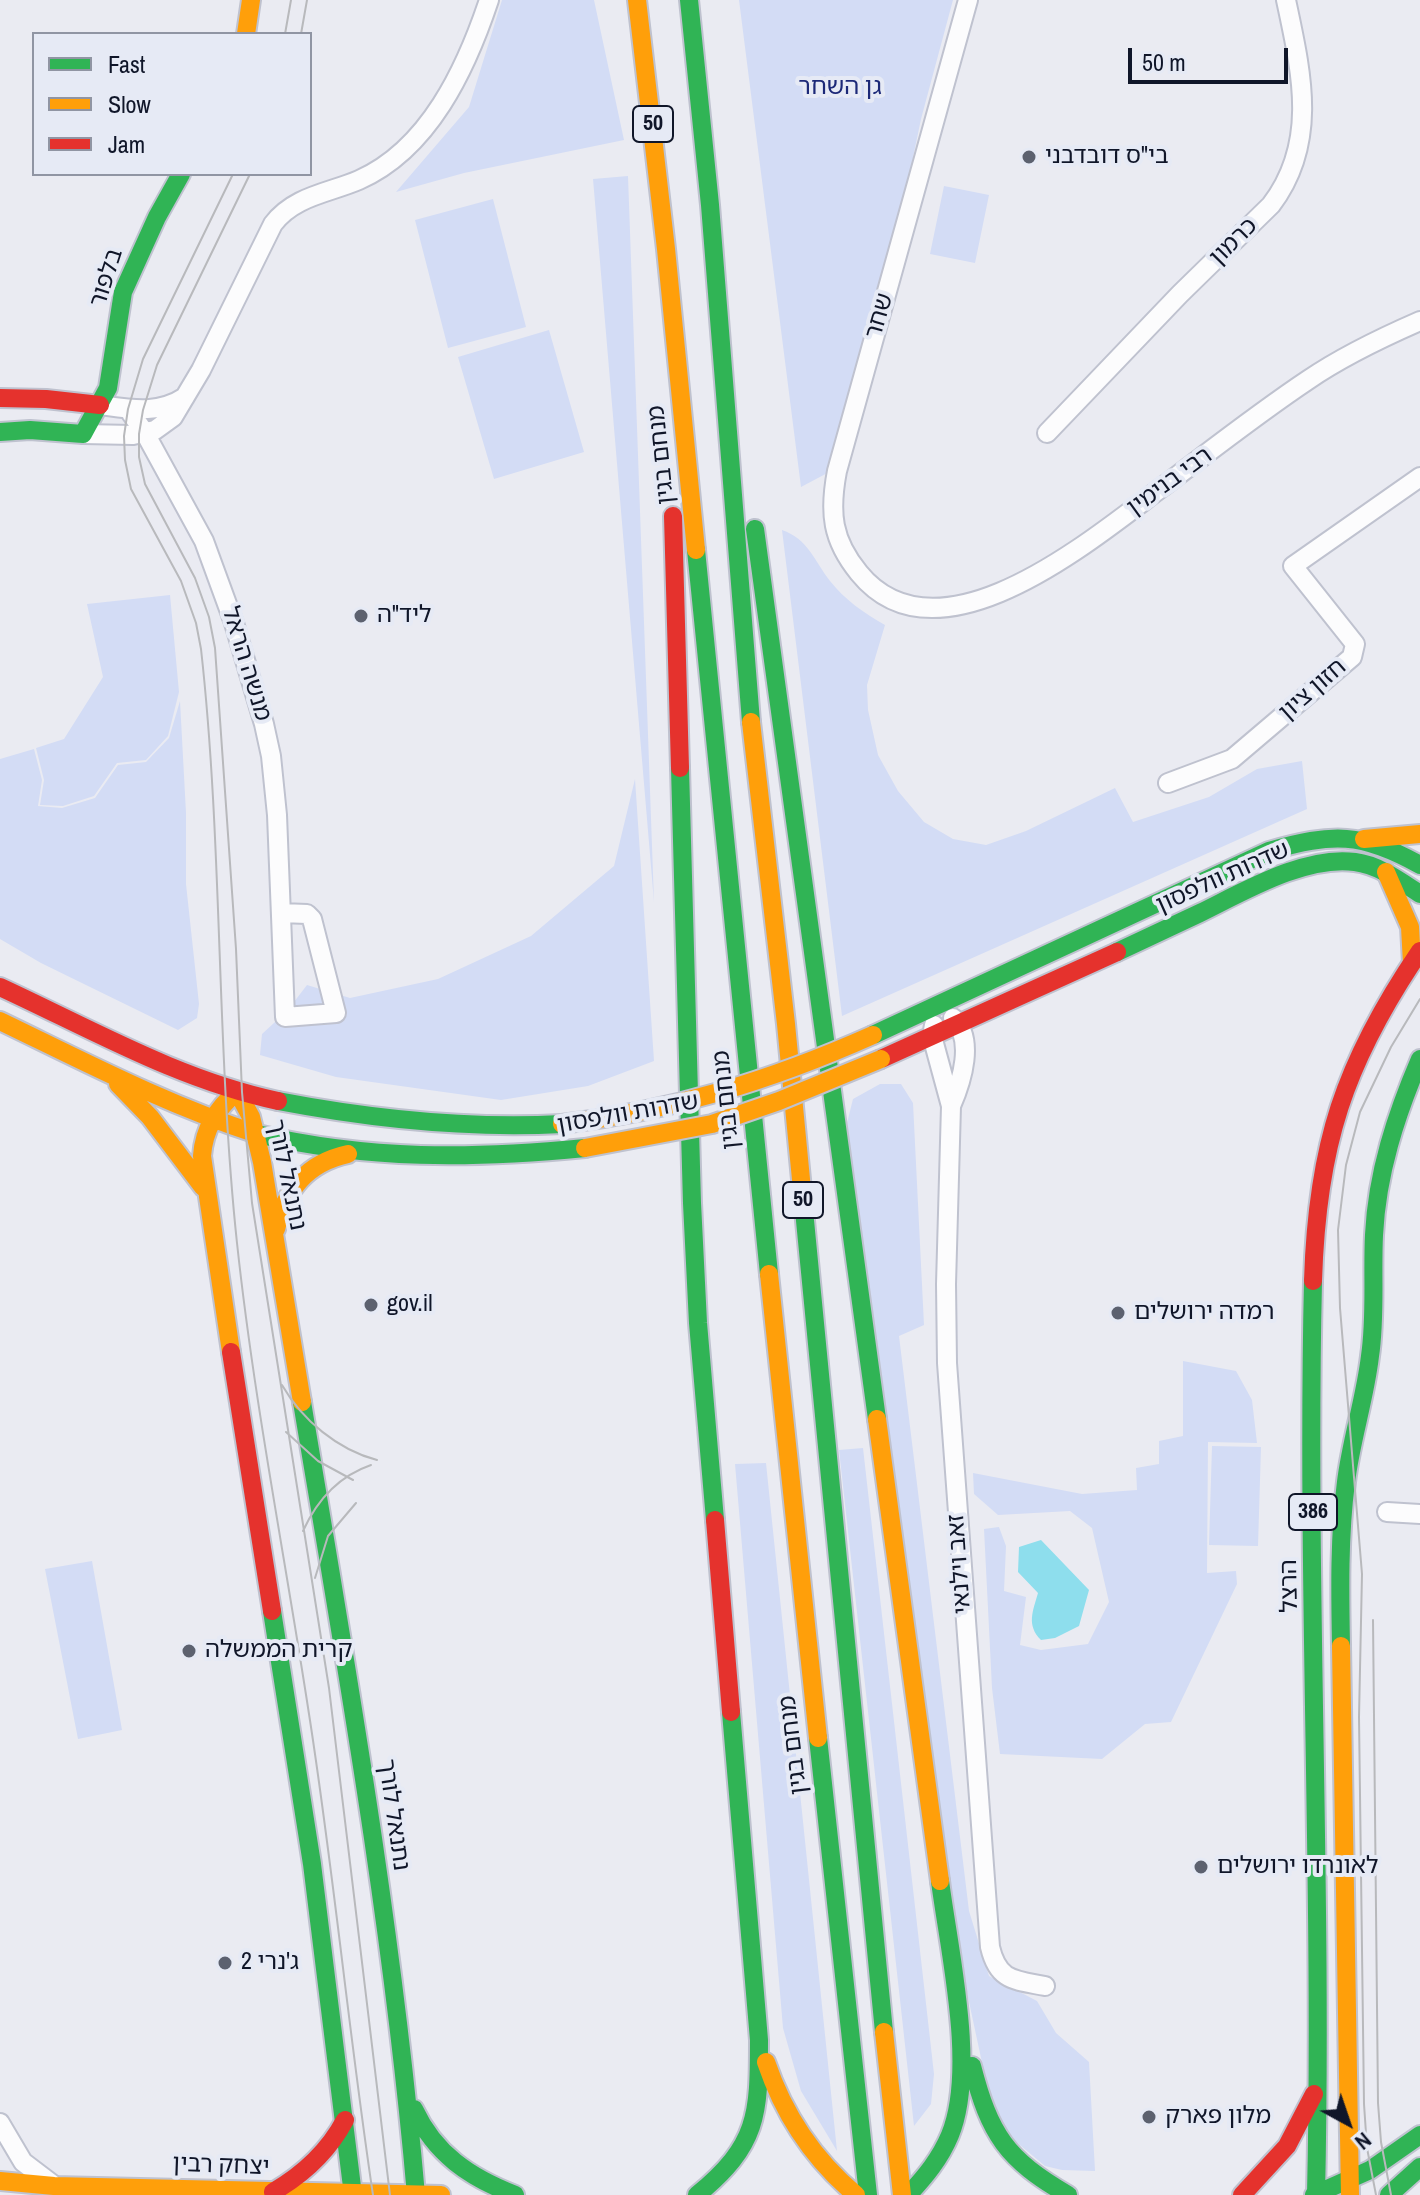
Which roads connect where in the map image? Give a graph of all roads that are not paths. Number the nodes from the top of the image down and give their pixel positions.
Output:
1 (251, 0) edge
2 (489, 0) edge
3 (637, 0) edge
4 (689, 0) edge
5 (968, 0) edge
6 (1286, 0) edge
7 (246, 32) edge
8 (180, 176) edge
9 (710, 205) junction
10 (666, 249) junction
11 (1420, 321) edge
12 (190, 392) junction
13 (0, 398) edge
14 (100, 405) junction
15 (128, 409) junction
16 (0, 432) edge
17 (145, 433) junction
18 (1047, 433) dead end
19 (83, 434) junction
20 (1420, 477) edge
21 (906, 606) joint
22 (1168, 783) dead end
23 (1420, 834) edge
24 (1364, 839) junction
25 (1420, 865) edge
26 (1386, 872) junction
27 (1420, 894) edge
28 (281, 913) junction
29 (1416, 957) edge
30 (0, 987) edge
31 (937, 1004) junction
32 (0, 1021) edge
33 (959, 1024) junction
34 (932, 1036) junction
35 (1420, 1059) edge
36 (91, 1065) junction
37 (237, 1091) junction
38 (951, 1106) junction
39 (210, 1119) junction
40 (256, 1134) junction
41 (358, 1154) junction
42 (205, 1190) junction
43 (275, 1237) junction
44 (1387, 1512) dead end
45 (1420, 1514) edge
46 (1045, 1986) dead end
47 (958, 2014) junction
48 (759, 2040) junction
49 (406, 2079) junction
50 (1319, 2082) junction
51 (345, 2120) junction
52 (0, 2123) edge
53 (1420, 2135) edge
54 (1420, 2167) edge
55 (0, 2181) edge
56 (54, 2186) junction
57 (1350, 2188) edge
58 (273, 2192) junction
59 (353, 2194) edge
60 (416, 2195) edge
61 (441, 2195) edge
62 (515, 2195) edge
63 (697, 2195) edge
64 (856, 2195) edge
65 (868, 2195) edge
66 (905, 2195) edge
67 (1068, 2195) edge
68 (1242, 2195) edge
69 (1315, 2195) edge
70 (1389, 2195) edge

1 - 7 main road
2 - 12 street
3 - 10 main road, מנחם בגין / 50
4 - 9 main road, 50
5 - 21 street, שחר
6 - 18 street, כרמון
8 - 14 main road, בלפור
9 - 47 main road
9 - 66 main road, 50
10 - 48 main road
10 - 65 main road, מנחם בגין / 50
11 - 21 street, רבי בנימין
12 - 15 street
12 - 17 street
13 - 14 main road
14 - 15 street
14 - 19 main road, בלפור
15 - 17 street, מנשה הראל
16 - 19 main road
17 - 19 street
17 - 28 street, מנשה הראל
20 - 22 street, חזון ציון
23 - 24 main road
24 - 25 main road, שדרות וולפסון
24 - 31 main road, שדרות וולפסון
26 - 27 main road, שדרות וולפסון
26 - 29 main road
26 - 33 main road, שדרות וולפסון
28 - 28 street, מנשה הראל
29 - 50 main road, הרצל / 386
30 - 37 main road, שדרות וולפסון
31 - 33 street
31 - 34 street, זאב וילנאי
31 - 37 main road, שדרות וולפסון, bridge
32 - 36 main road, שדרות וולפסון
33 - 34 main road, שדרות וולפסון
33 - 38 street, זאב וילנאי
34 - 38 street, זאב וילנאי
34 - 41 main road, שדרות וולפסון, bridge
35 - 57 main road, הרצל / 386
36 - 39 main road, שדרות וולפסון
36 - 42 main road
37 - 39 main road
37 - 40 main road, נתנאל לורך
38 - 46 street, זאב וילנאי
39 - 40 main road, שדרות וולפסון
39 - 42 main road
40 - 41 main road, שדרות וולפסון
40 - 43 main road, נתנאל לורך
41 - 43 main road
42 - 51 main road
43 - 49 main road, נתנאל לורך
44 - 45 street
47 - 66 main road
47 - 67 main road
48 - 63 main road
48 - 64 main road
49 - 60 main road, נתנאל לורך
49 - 62 main road
50 - 68 main road
50 - 69 main road, הרצל / 386
51 - 58 main road
51 - 59 main road
52 - 56 street
53 - 57 main road
54 - 70 main road
55 - 56 main road, יצחק רבין
56 - 58 main road, יצחק רבין
57 - 69 main road
58 - 59 main road, יצחק רבין
59 - 60 main road, יצחק רבין
60 - 61 main road, יצחק רבין

